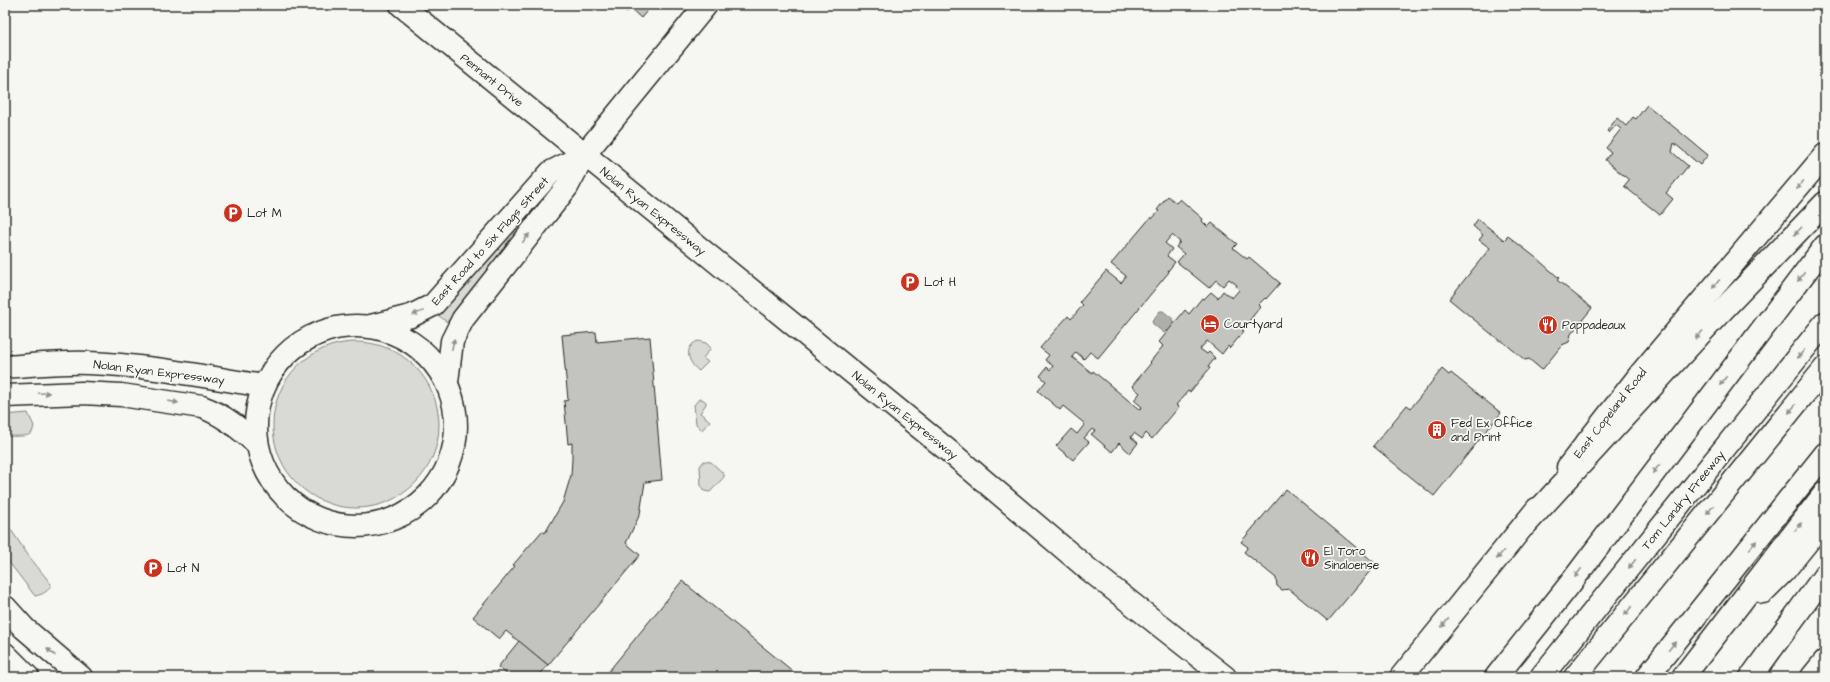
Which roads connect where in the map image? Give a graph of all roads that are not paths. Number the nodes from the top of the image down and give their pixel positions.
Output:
1 (401, 5) edge
2 (706, 5) edge
3 (584, 155) junction
4 (1825, 155) edge
5 (1825, 203) edge
6 (1825, 246) edge
7 (1825, 323) edge
8 (370, 326) junction
9 (5, 367) edge
10 (1825, 368) edge
11 (447, 382) junction
12 (264, 386) junction
13 (5, 396) edge
14 (257, 444) junction
15 (1825, 454) edge
16 (1825, 494) edge
17 (1825, 520) edge
18 (1525, 525) junction
19 (1825, 575) edge
20 (1825, 598) edge
21 (5, 607) edge
22 (1706, 646) junction
23 (5, 654) edge
24 (1825, 661) edge
25 (28, 677) edge
26 (81, 677) edge
27 (1225, 677) edge
28 (1401, 677) edge
29 (1496, 677) edge
30 (1541, 677) edge
31 (1575, 677) edge
32 (1647, 677) edge
33 (1683, 677) edge
34 (1752, 677) edge
35 (1812, 677) edge

1 - 3 main road, Pennant Drive
2 - 3 main road, East Road to Six Flags Street
3 -> 8 main road, East Road to Six Flags Street
11 -> 3 main road, East Road to Six Flags Street
3 - 27 main road, Nolan Ryan Expressway
4 -> 18 main road, East Copeland Road
5 -> 18 main road
6 -> 29 main road
7 -> 30 main road, Tom Landry Freeway
8 - 11 main road
8 - 12 main road
9 - 12 main road, Nolan Ryan Expressway
10 -> 31 main road
11 - 14 main road
12 - 14 main road
13 -> 14 main road
32 -> 15 main road
22 -> 16 main road
17 - 22 main road
18 -> 28 main road, East Copeland Road
19 - 34 main road
20 - 34 main road
26 -> 21 main road
22 - 33 main road
23 - 25 main road
24 - 35 main road

